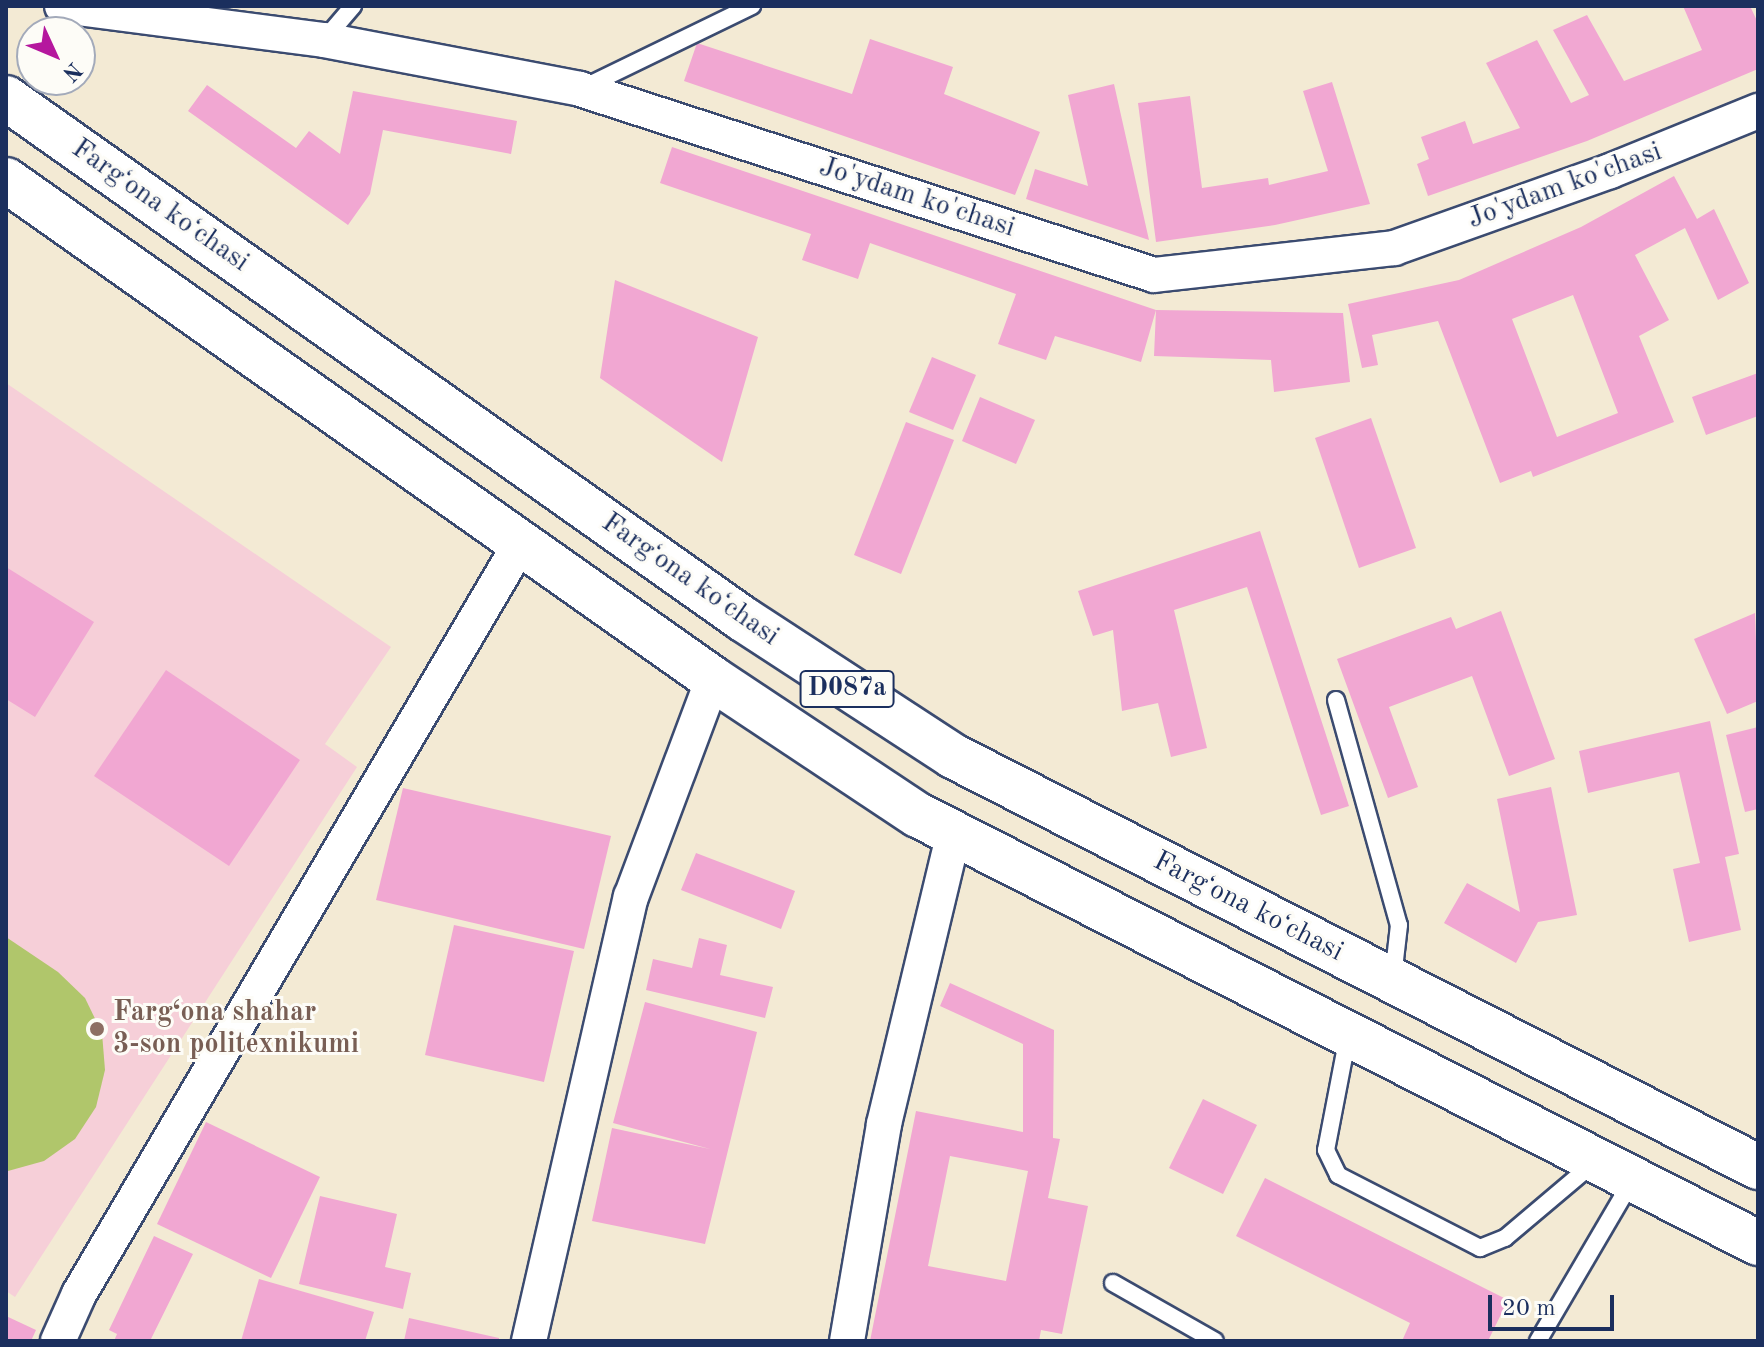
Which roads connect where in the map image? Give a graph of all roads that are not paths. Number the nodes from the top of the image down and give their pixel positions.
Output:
1 (62, 6) edge
2 (353, 6) edge
3 (752, 6) edge
4 (324, 40) junction
5 (580, 89) junction
6 (6, 98) edge
7 (1758, 111) edge
8 (6, 180) edge
9 (520, 544) junction
10 (713, 679) junction
11 (1336, 700) dead end
12 (954, 833) junction
13 (1392, 981) junction
14 (1349, 1034) junction
15 (1758, 1167) edge
16 (1615, 1170) junction
17 (1758, 1243) edge
18 (1113, 1283) dead end
19 (58, 1341) edge
20 (529, 1341) edge
21 (847, 1341) edge
22 (1215, 1341) edge
23 (1538, 1341) edge

1 - 4 street, Jo'ydam ko'chasi
2 - 4 lane
3 - 5 lane
4 - 5 street, Jo'ydam ko'chasi
5 - 7 street, Jo'ydam ko'chasi
6 - 13 main road, Fargʻona koʻchasi / D087a
8 - 9 main road, D087a
9 - 10 main road, D087a
9 - 19 street
10 - 12 main road, D087a
10 - 20 street
11 - 13 lane
12 - 14 main road, D087a
12 - 21 street
13 - 15 main road, Fargʻona koʻchasi / D087a
14 - 16 main road, D087a
14 - 16 lane
16 - 17 main road, D087a
16 - 23 lane
18 - 22 lane

